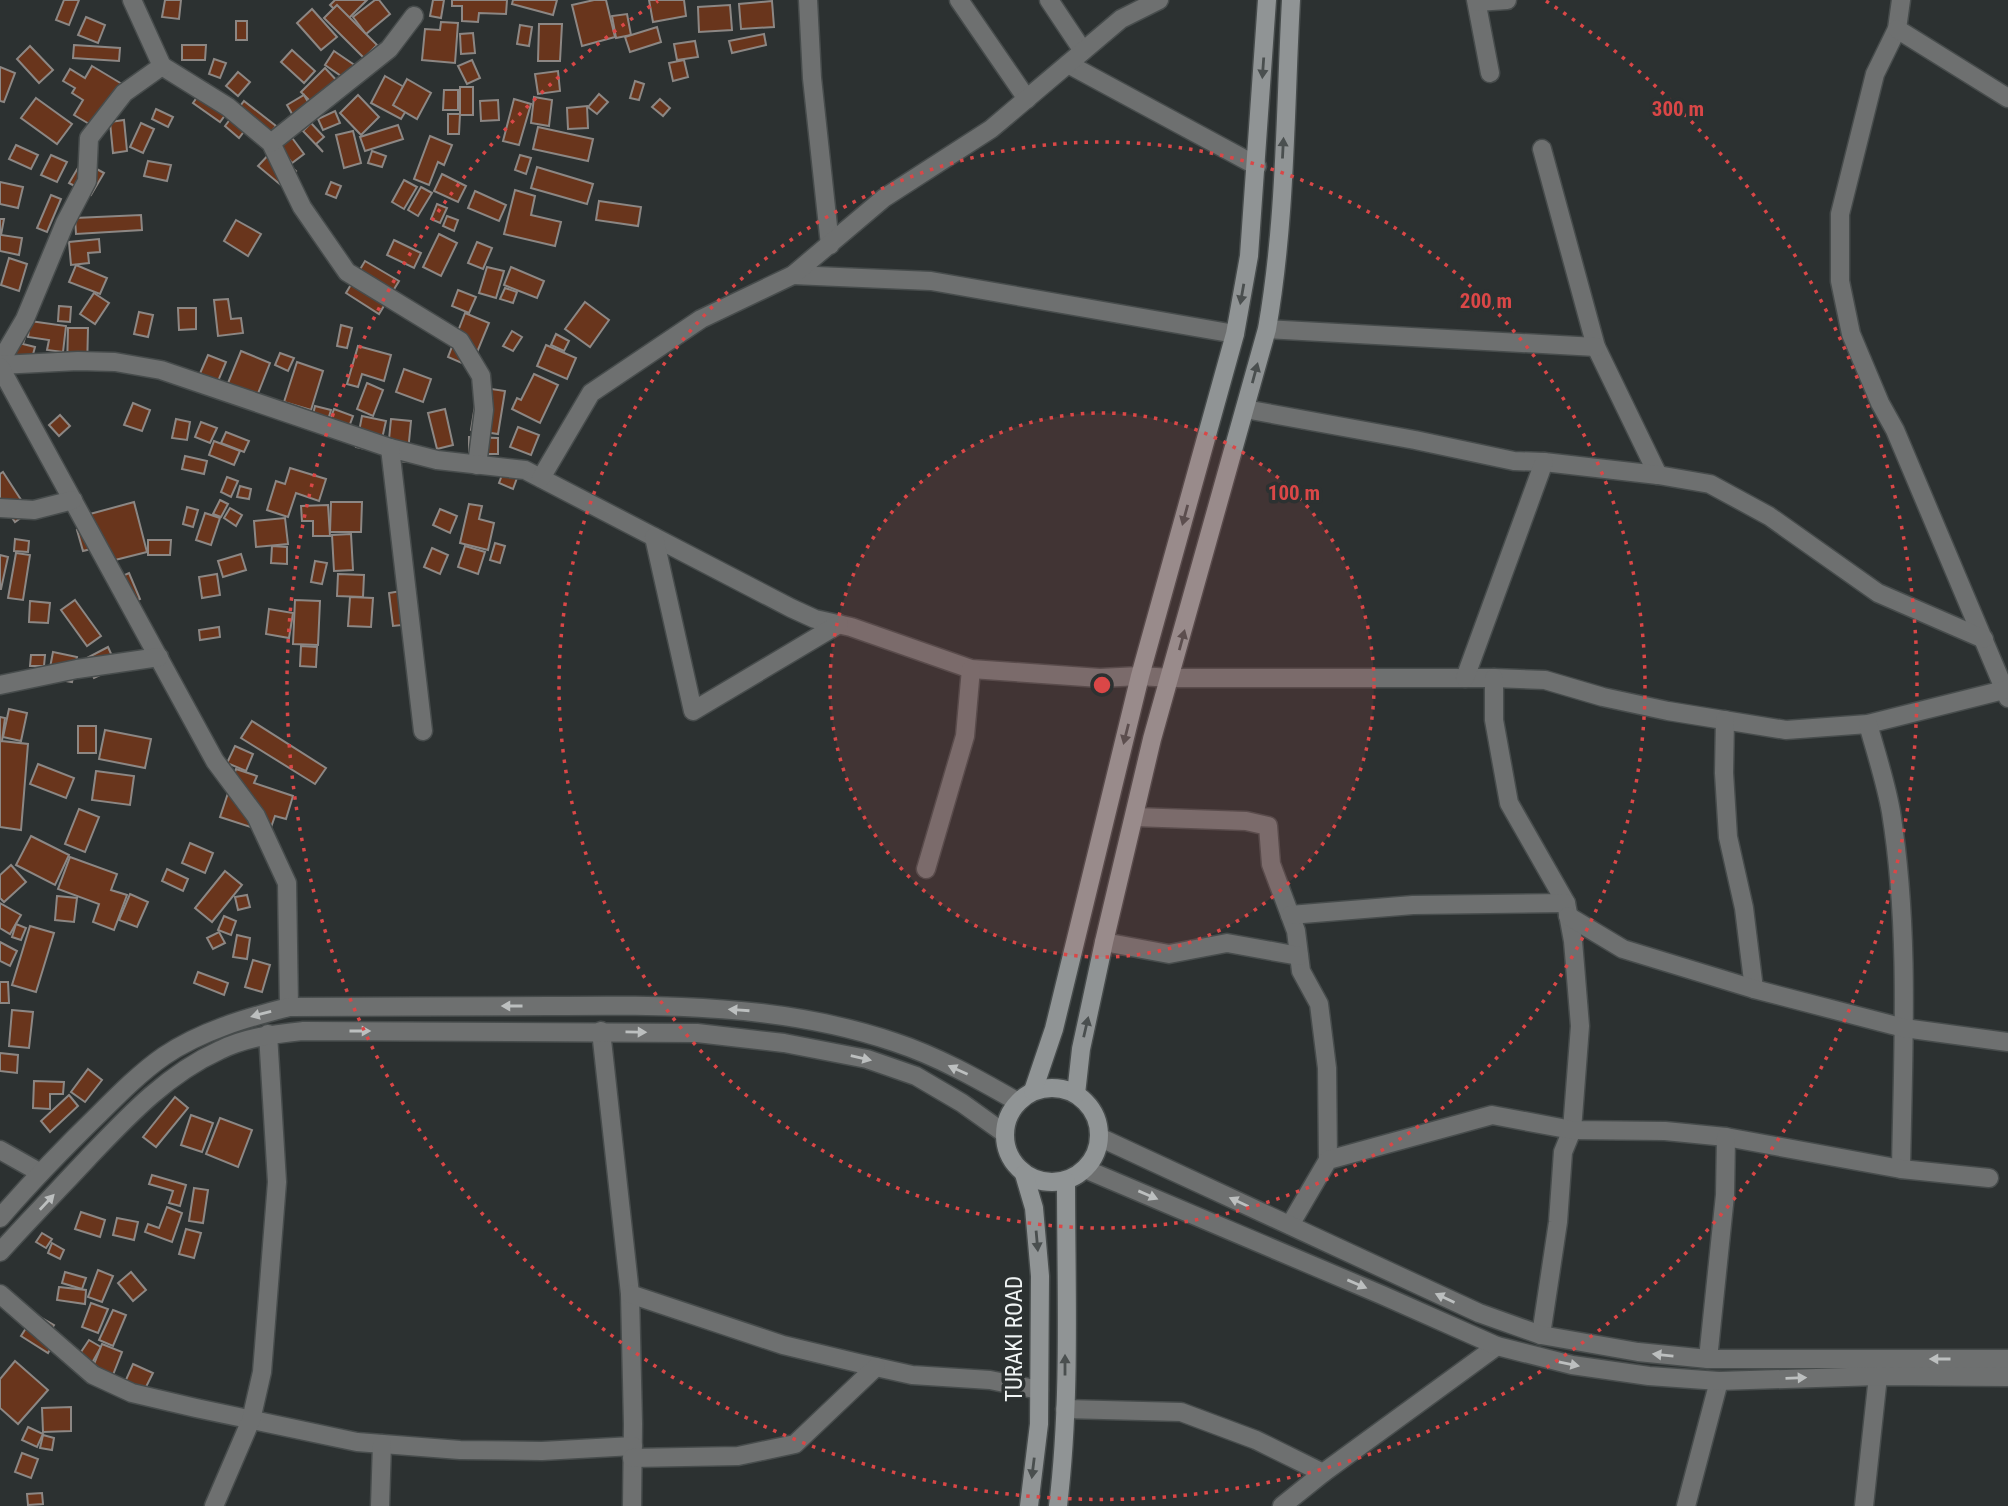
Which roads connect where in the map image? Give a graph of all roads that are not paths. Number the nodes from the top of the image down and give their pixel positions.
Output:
1 (132, 0) edge
2 (808, 0) edge
3 (959, 0) edge
4 (1049, 0) edge
5 (1160, 0) edge
6 (1267, 0) edge
7 (1291, 0) edge
8 (1507, 0) edge
9 (1901, 0) edge
10 (1477, 1) edge
11 (414, 16) dead end
12 (1897, 29) junction
13 (1083, 51) junction
14 (1068, 64) junction
15 (162, 66) junction
16 (1490, 73) dead end
17 (2008, 98) edge
18 (1027, 99) junction
19 (271, 142) junction
20 (1542, 149) dead end
21 (1257, 166) junction
22 (830, 245) junction
23 (793, 275) junction
24 (1267, 328) junction
25 (1235, 334) junction
26 (1596, 347) junction
27 (0, 365) edge
28 (1245, 410) junction
29 (390, 449) junction
30 (1544, 461) junction
31 (477, 465) junction
32 (1658, 475) junction
33 (541, 478) junction
34 (73, 500) junction
35 (0, 508) edge
36 (654, 537) junction
37 (839, 624) junction
38 (1984, 639) junction
39 (159, 657) junction
40 (971, 669) junction
41 (1140, 676) junction
42 (1171, 678) junction
43 (1465, 678) junction
44 (1494, 678) junction
45 (0, 685) edge
46 (2006, 692) edge
47 (1725, 720) junction
48 (1868, 724) junction
49 (423, 731) dead end
50 (1135, 817) junction
51 (926, 869) dead end
52 (1567, 909) junction
53 (1290, 915) junction
54 (1104, 942) junction
55 (1299, 956) junction
56 (1754, 989) junction
57 (289, 1007) junction
58 (1904, 1028) junction
59 (601, 1031) junction
60 (268, 1034) junction
61 (2008, 1042) edge
62 (1033, 1091) junction
63 (1076, 1094) junction
64 (1018, 1102) junction
65 (1572, 1129) junction
66 (1004, 1133) junction
67 (1099, 1137) junction
68 (1726, 1137) junction
69 (0, 1150) edge
70 (1328, 1160) junction
71 (1085, 1169) junction
72 (1901, 1169) junction
73 (39, 1172) junction
74 (1024, 1174) junction
75 (1989, 1178) dead end
76 (1066, 1181) junction
77 (0, 1218) edge
78 (1290, 1225) junction
79 (0, 1252) edge
80 (0, 1294) edge
81 (631, 1294) junction
82 (1541, 1335) junction
83 (1497, 1346) junction
84 (1708, 1359) junction
85 (2008, 1359) edge
86 (876, 1367) junction
87 (1878, 1376) junction
88 (2008, 1377) edge
89 (1719, 1381) junction
90 (1039, 1390) junction
91 (1065, 1409) junction
92 (251, 1420) junction
93 (382, 1444) junction
94 (633, 1452) junction
95 (1323, 1473) junction
96 (214, 1506) edge
97 (380, 1506) edge
98 (632, 1506) edge
99 (1029, 1506) edge
100 (1058, 1506) edge
101 (1282, 1506) edge
102 (1686, 1506) edge
103 (1864, 1506) edge

1 - 15 street
2 - 22 street
3 - 18 street
4 - 13 street
5 - 13 street
6 -> 21 main road
24 -> 7 main road
8 - 10 street
9 - 12 street
10 - 16 street
11 - 19 street
12 - 17 street
12 - 38 street
13 - 14 street
14 - 18 street
14 - 21 street
15 - 19 street
15 - 27 street
18 - 22 street
19 - 31 street
20 - 26 street
21 -> 25 main road
22 - 23 street
23 - 25 street
23 - 33 street
24 - 26 street
28 -> 24 main road
25 -> 41 main road
26 - 32 street
27 - 29 street
27 - 34 street
28 - 30 street
42 -> 28 main road
29 - 31 street
29 - 49 street
30 - 32 street
30 - 43 street
31 - 33 street
32 - 38 street
33 - 36 street
34 - 35 street
34 - 39 street
36 - 37 street
36 - 37 street
37 - 40 street
38 - 46 street
39 - 45 street
39 - 57 street
40 - 41 street
40 - 51 street
41 - 42 street
41 -> 62 main road
42 - 43 street
42 - 50 main road
43 - 44 street
44 - 47 street
44 - 52 street
46 - 48 street
47 - 48 street
47 - 56 street
48 - 58 street
50 - 53 street
50 - 54 main road
52 - 53 street
52 - 56 street
52 - 65 street
53 - 55 street
54 - 55 street
63 -> 54 main road
55 - 70 street
56 - 58 street
64 -> 57 street
57 -> 73 street
58 - 61 street
58 - 72 street
60 -> 59 street
59 -> 66 street
59 - 81 street
79 -> 60 street
60 - 92 street
62 - 63 main road
62 - 64 main road
63 - 67 main road
64 - 66 main road
65 - 68 street
65 - 70 street
65 - 82 street
66 - 74 main road
67 - 71 main road
78 -> 67 street
68 - 72 street
68 - 84 street
69 - 73 street
70 - 78 street
71 - 76 main road
71 -> 83 street
72 - 75 street
73 - 77 street
74 - 76 main road
74 -> 90 main road, TURAKI ROAD
91 -> 76 main road
82 -> 78 street
80 - 92 street
81 - 86 street
81 - 94 street
84 -> 82 street
83 -> 89 street
83 - 95 street
85 -> 84 street
86 - 90 street
86 - 94 street
87 - 88 street
89 -> 87 street
87 - 103 street
89 - 102 street
90 -> 99 main road, TURAKI ROAD
91 - 95 street
91 - 100 main road
92 - 93 street
92 - 96 street
93 - 94 street
93 - 97 street
94 - 98 street
95 - 101 street

